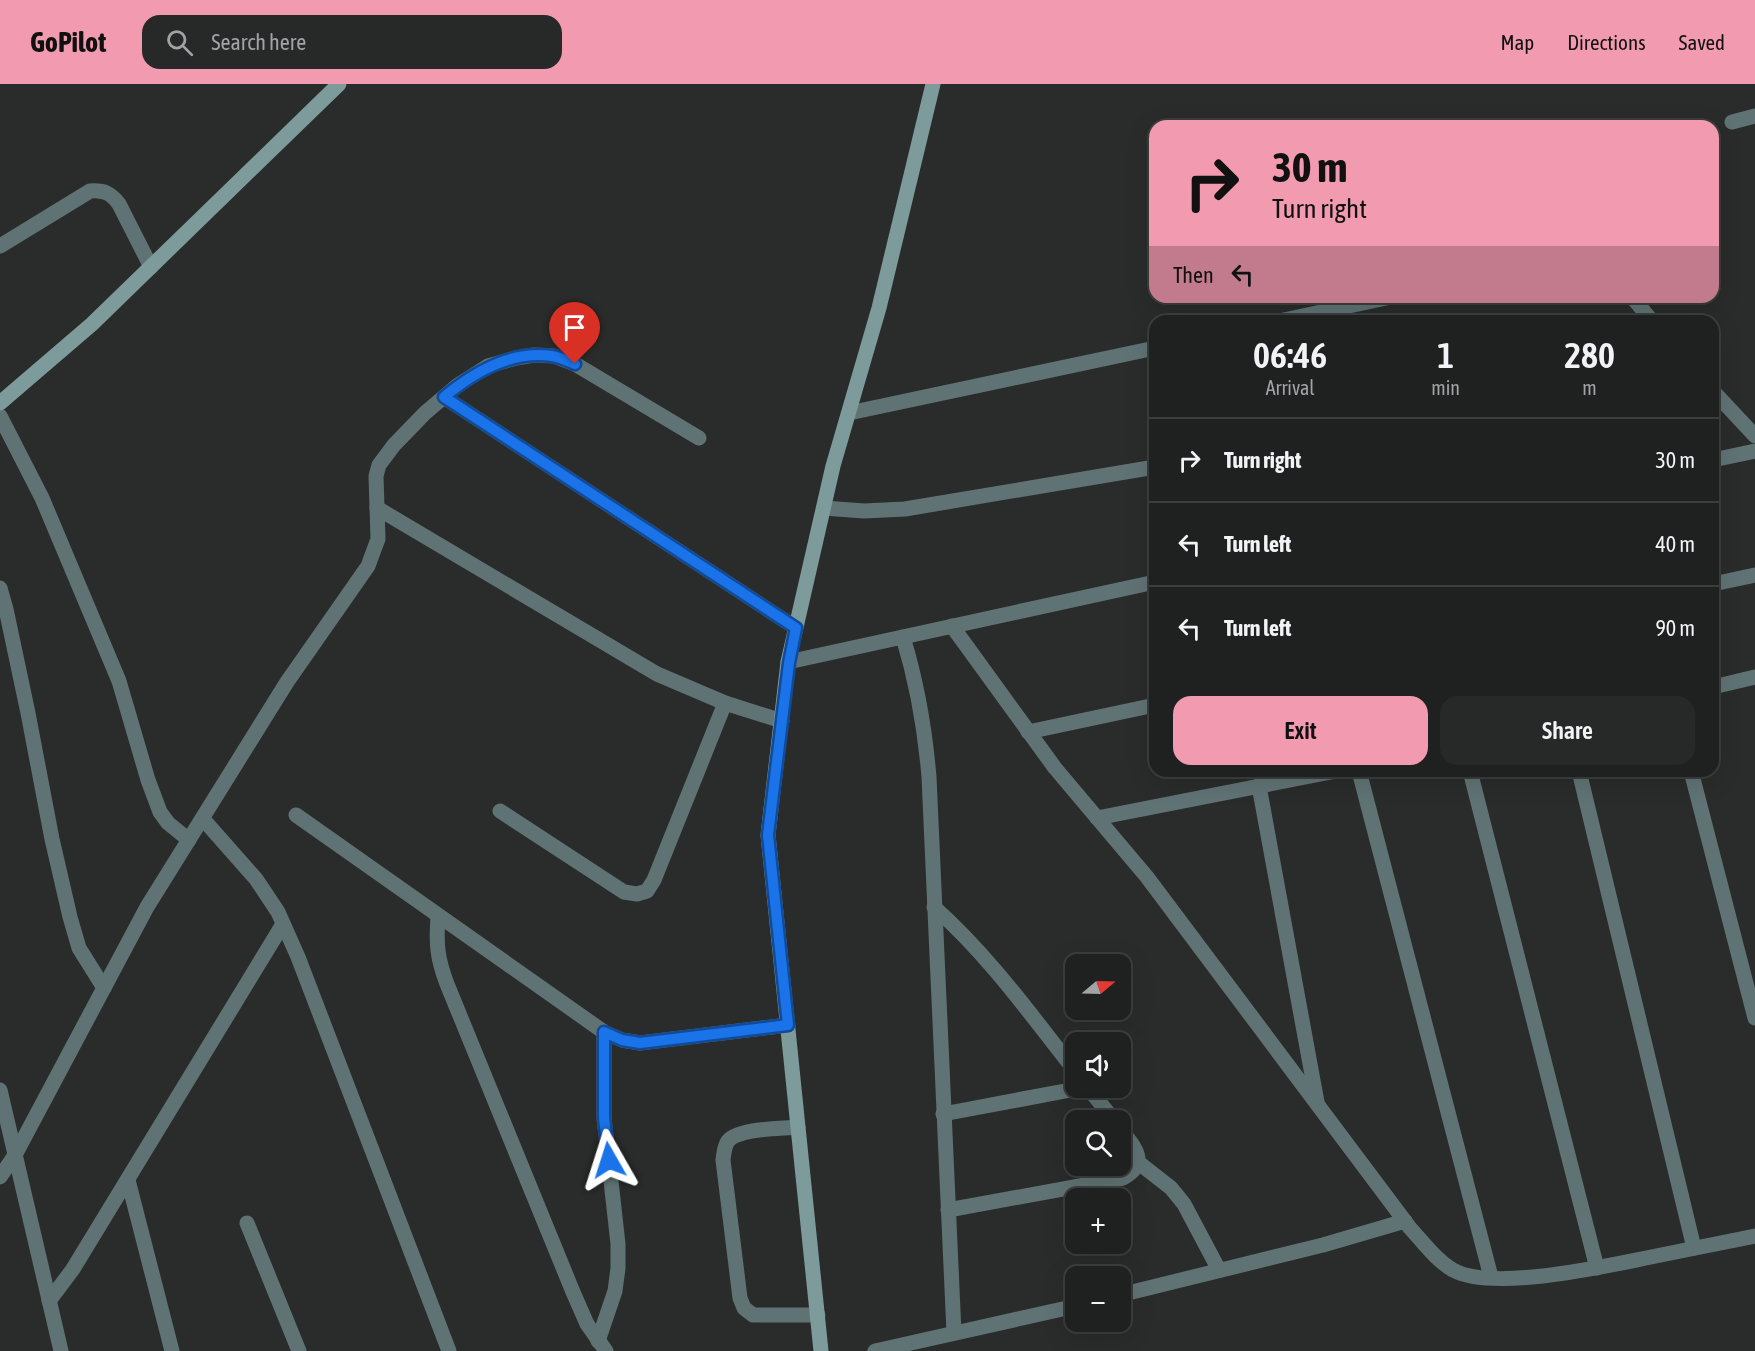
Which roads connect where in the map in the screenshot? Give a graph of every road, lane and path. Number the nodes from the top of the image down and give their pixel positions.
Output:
1 (339, 84) edge
2 (933, 84) edge
3 (1755, 116) edge
4 (1732, 122) dead end
5 (0, 246) edge
6 (151, 267) junction
7 (1363, 303) edge
8 (1637, 303) edge
9 (1307, 315) edge
10 (1647, 315) edge
11 (1149, 349) edge
12 (444, 397) junction
13 (1719, 397) edge
14 (0, 403) edge
15 (849, 414) junction
16 (0, 416) edge
17 (1755, 436) edge
18 (699, 438) dead end
19 (1755, 451) edge
20 (1719, 459) edge
21 (1149, 468) edge
22 (377, 508) junction
23 (824, 508) junction
24 (1755, 577) edge
25 (1149, 583) edge
26 (1719, 583) edge
27 (0, 588) edge
28 (952, 627) junction
29 (796, 628) junction
30 (903, 637) junction
31 (789, 663) junction
32 (1755, 677) edge
33 (1719, 686) edge
34 (725, 703) junction
35 (1149, 706) edge
36 (782, 721) junction
37 (1028, 732) junction
38 (1305, 777) edge
39 (1361, 777) edge
40 (1472, 777) edge
41 (1580, 777) edge
42 (1693, 777) edge
43 (1258, 786) junction
44 (500, 811) dead end
45 (296, 815) dead end
46 (1097, 818) junction
47 (203, 819) junction
48 (189, 840) junction
49 (934, 907) junction
50 (438, 917) junction
51 (284, 924) junction
52 (104, 988) junction
53 (1755, 1018) edge
54 (788, 1025) junction
55 (604, 1032) junction
56 (1065, 1058) edge
57 (0, 1090) edge
58 (1065, 1091) edge
59 (1096, 1098) edge
60 (1318, 1105) junction
61 (1106, 1110) edge
62 (943, 1114) junction
63 (798, 1127) junction
64 (1131, 1145) edge
65 (15, 1155) junction
66 (1139, 1163) junction
67 (0, 1177) edge
68 (128, 1180) junction
69 (948, 1210) junction
70 (1405, 1221) junction
71 (247, 1223) dead end
72 (1755, 1236) edge
73 (1694, 1248) junction
74 (1597, 1268) junction
75 (1219, 1270) junction
76 (1491, 1277) junction
77 (1131, 1292) edge
78 (49, 1301) junction
79 (1065, 1308) edge
80 (818, 1315) junction
81 (954, 1333) junction
82 (602, 1346) edge
83 (61, 1351) edge
84 (172, 1351) edge
85 (299, 1351) edge
86 (449, 1351) edge
87 (821, 1351) edge
88 (875, 1351) edge

1 - 6 main road
2 - 15 main road
3 - 4 street
5 - 6 street
6 - 14 main road
7 - 9 street
8 - 10 street
11 - 15 street
12 - 18 street
12 - 22 street
12 - 29 street
13 - 17 street
15 - 23 main road
16 - 48 street
19 - 20 street
21 - 23 street
22 - 34 street
22 - 47 street
23 - 29 main road
24 - 26 street
25 - 28 street
27 - 52 street
28 - 30 street
28 - 37 street
29 - 31 main road
30 - 31 street
30 - 49 street
31 - 36 main road
32 - 33 street
34 - 36 street
34 - 44 street
35 - 37 street
36 - 54 main road
37 - 46 street
38 - 43 street
39 - 76 street
40 - 74 street
41 - 73 street
42 - 53 street
43 - 46 street
43 - 60 street
45 - 50 street
46 - 60 street
47 - 48 street
47 - 51 street
48 - 52 street
49 - 56 street
49 - 62 street
50 - 55 street
50 - 82 street
51 - 68 street
51 - 86 street
52 - 65 street
54 - 55 street
54 - 63 main road
55 - 82 street
57 - 65 street
58 - 62 street
59 - 61 street
60 - 70 street
62 - 69 street
63 - 80 main road
63 - 80 street
64 - 66 street
65 - 67 street
65 - 78 street
66 - 69 street
66 - 75 street
68 - 78 street
68 - 84 street
69 - 81 street
70 - 75 street
70 - 76 street
71 - 85 street
72 - 73 street
73 - 74 street
74 - 76 street
75 - 77 street
78 - 83 street
79 - 81 street
80 - 87 main road
81 - 88 street

